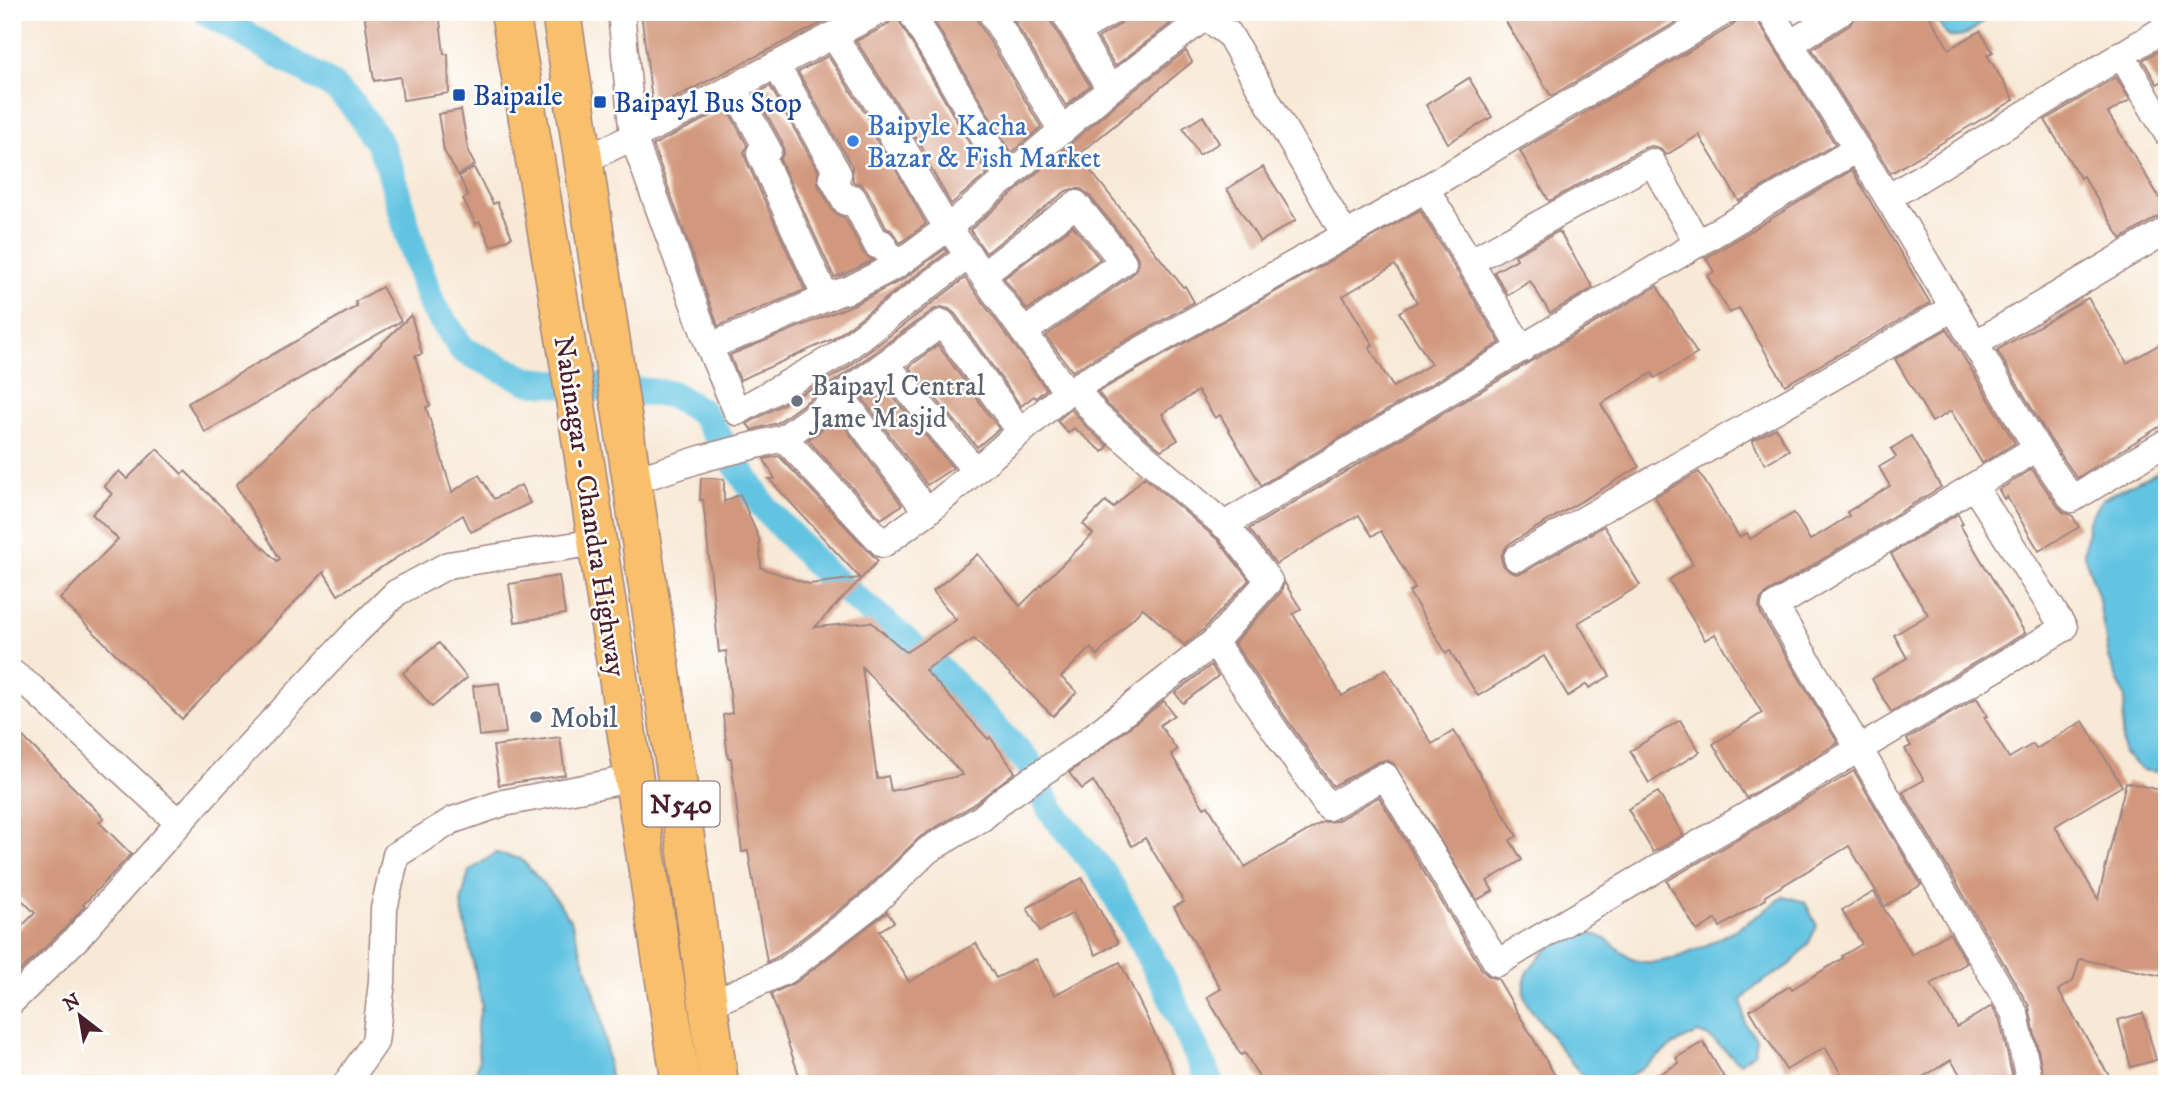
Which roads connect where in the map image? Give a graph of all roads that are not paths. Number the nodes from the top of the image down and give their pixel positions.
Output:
1 (510, 12) edge
2 (561, 12) edge
3 (621, 12) edge
4 (878, 12) edge
5 (911, 12) edge
6 (991, 12) edge
7 (1110, 12) edge
8 (1724, 12) edge
9 (1770, 12) edge
10 (1841, 12) edge
11 (1202, 15) edge
12 (1070, 22) edge
13 (2167, 27) edge
14 (833, 35) junction
15 (1790, 44) junction
16 (2121, 54) junction
17 (776, 65) junction
18 (733, 87) junction
19 (1110, 89) junction
20 (1062, 131) junction
21 (2167, 133) edge
22 (633, 137) junction
23 (1857, 149) junction
24 (583, 161) junction
25 (1008, 178) junction
26 (1426, 189) junction
27 (1888, 198) junction
28 (949, 227) junction
29 (2167, 230) edge
30 (1345, 235) junction
31 (1698, 244) junction
32 (1470, 262) junction
33 (976, 265) junction
34 (895, 266) junction
35 (826, 298) junction
36 (1953, 308) junction
37 (1024, 332) junction
38 (1975, 344) junction
39 (709, 346) junction
40 (1522, 349) junction
41 (886, 364) junction
42 (1071, 390) junction
43 (841, 396) junction
44 (1020, 431) junction
45 (784, 438) junction
46 (2167, 442) edge
47 (2037, 448) junction
48 (975, 470) junction
49 (632, 481) junction
50 (1974, 486) junction
51 (927, 512) junction
52 (1224, 525) junction
53 (596, 536) junction
54 (1517, 558) dead end
55 (1214, 642) junction
56 (12, 673) edge
57 (1860, 748) junction
58 (635, 785) junction
59 (179, 823) junction
60 (12, 1001) edge
61 (708, 1006) junction
62 (346, 1084) edge
63 (681, 1084) edge
64 (719, 1084) edge
65 (2030, 1084) edge

1 - 53 highway, Nabinagar - Chandra Highway / N540
2 - 24 highway, Nabinagar - Chandra Highway / N540
3 - 22 street
4 - 14 street
5 - 25 street
6 - 20 street
7 - 12 street
8 - 26 street
9 - 15 street
10 - 15 street
11 - 19 street
11 - 30 street
12 - 19 street
13 - 16 street
14 - 17 street
14 - 28 street
15 - 23 street
16 - 21 street
16 - 27 street
17 - 18 street
17 - 34 street
18 - 22 street
18 - 35 street
19 - 20 street
20 - 25 street
22 - 24 street
22 - 39 street
23 - 27 street
23 - 31 street
24 - 49 highway, Nabinagar - Chandra Highway / N540
25 - 28 street
26 - 30 street
26 - 32 street
27 - 36 street
28 - 33 street
28 - 34 street
29 - 38 street
30 - 42 street
31 - 32 street
31 - 40 street
32 - 40 street
33 - 37 street
33 - 37 street
33 - 39 street
34 - 35 street
35 - 39 street
36 - 38 street
36 - 54 street
37 - 42 street
38 - 47 street
40 - 52 street
41 - 43 street
41 - 44 street
41 - 48 street
42 - 44 street
42 - 52 street
43 - 45 street
43 - 51 street
44 - 48 street
45 - 49 street
45 - 51 street
46 - 47 street
47 - 50 street
48 - 51 street
49 - 61 highway, Nabinagar - Chandra Highway / N540
50 - 57 street
50 - 57 street
52 - 55 street
53 - 58 highway, Nabinagar - Chandra Highway / N540
53 - 59 street
55 - 57 street
55 - 61 street
56 - 59 street
57 - 65 street
58 - 62 street
58 - 63 highway, Nabinagar - Chandra Highway / N540
59 - 60 street
61 - 64 highway, Nabinagar - Chandra Highway / N540

